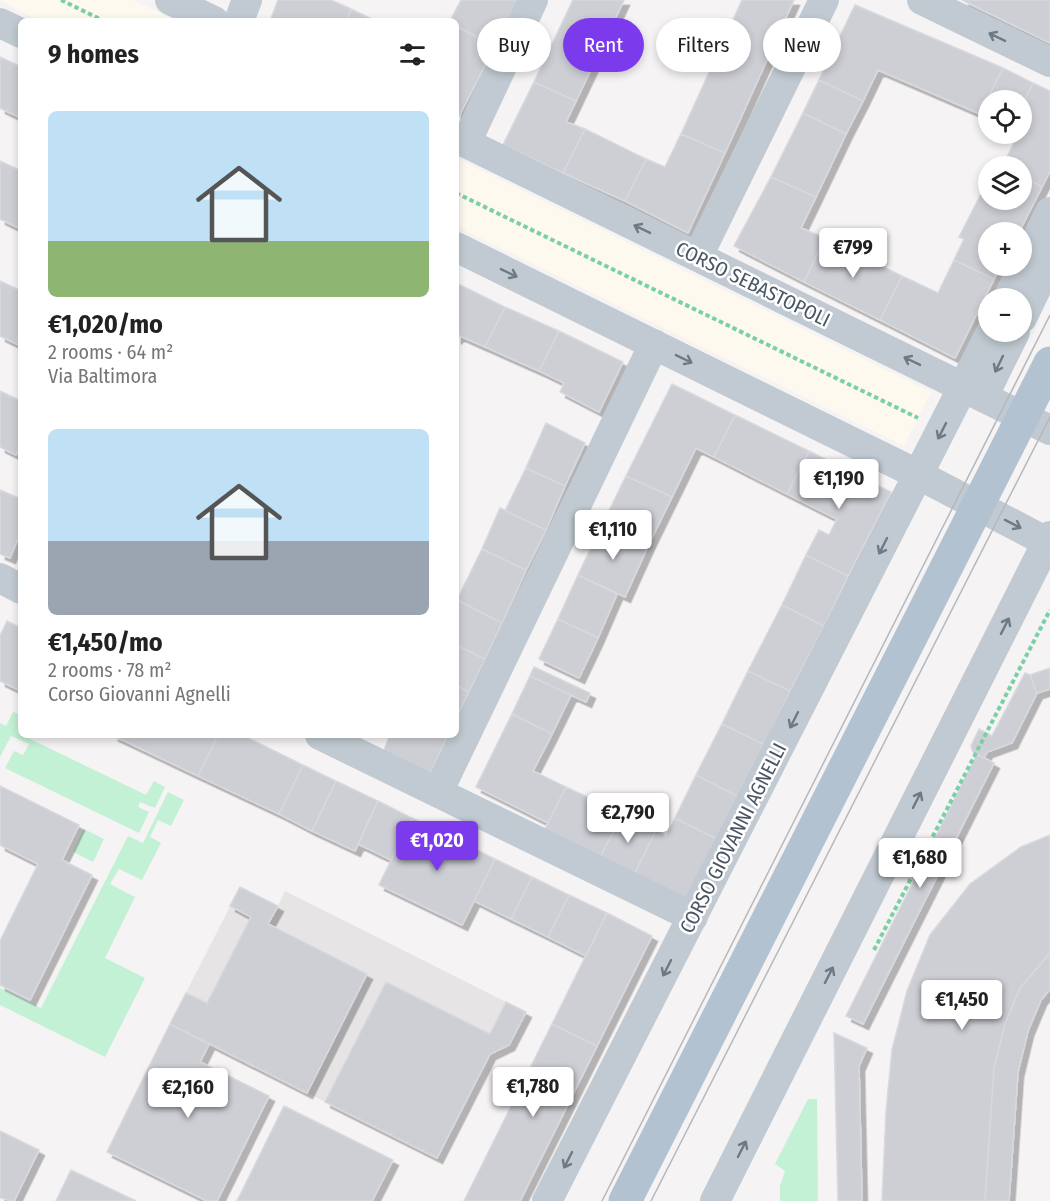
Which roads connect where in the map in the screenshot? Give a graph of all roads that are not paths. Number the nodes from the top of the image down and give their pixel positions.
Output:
1 (170, 0) edge
2 (247, 0) edge
3 (533, 0) edge
4 (824, 0) edge
5 (922, 0) edge
6 (208, 18) edge
7 (240, 18) edge
8 (0, 23) edge
9 (18, 32) edge
10 (1050, 62) edge
11 (461, 141) edge
12 (1050, 212) edge
13 (459, 249) edge
14 (698, 256) junction
15 (1050, 260) edge
16 (1013, 288) edge
17 (1032, 297) edge
18 (988, 342) edge
19 (1008, 342) edge
20 (654, 344) junction
21 (1050, 363) edge
22 (974, 392) junction
23 (1037, 423) edge
24 (919, 476) junction
25 (978, 507) junction
26 (1049, 539) edge
27 (0, 578) edge
28 (18, 587) edge
29 (326, 738) edge
30 (438, 792) junction
31 (693, 918) junction
32 (547, 1201) edge
33 (625, 1201) edge
34 (715, 1201) edge

1 - 6 street
2 - 7 street
3 - 11 street
4 - 14 street
10 -> 5 street
8 - 9 street
14 -> 11 street, CORSO SEBASTOPOLI
12 - 16 street
13 -> 20 street
22 -> 14 street, CORSO SEBASTOPOLI
15 - 17 street
18 - 22 street
19 -> 22 street
20 -> 24 street
20 - 30 street
21 - 23 main road
22 - 23 street, CORSO SEBASTOPOLI
22 -> 24 street, CORSO GIOVANNI AGNELLI
23 - 25 main road
24 - 25 street
24 -> 31 street, CORSO GIOVANNI AGNELLI
25 -> 26 street
25 - 33 main road
34 -> 26 street
27 - 28 street
29 - 30 street
30 - 31 street
31 -> 32 street, CORSO GIOVANNI AGNELLI

